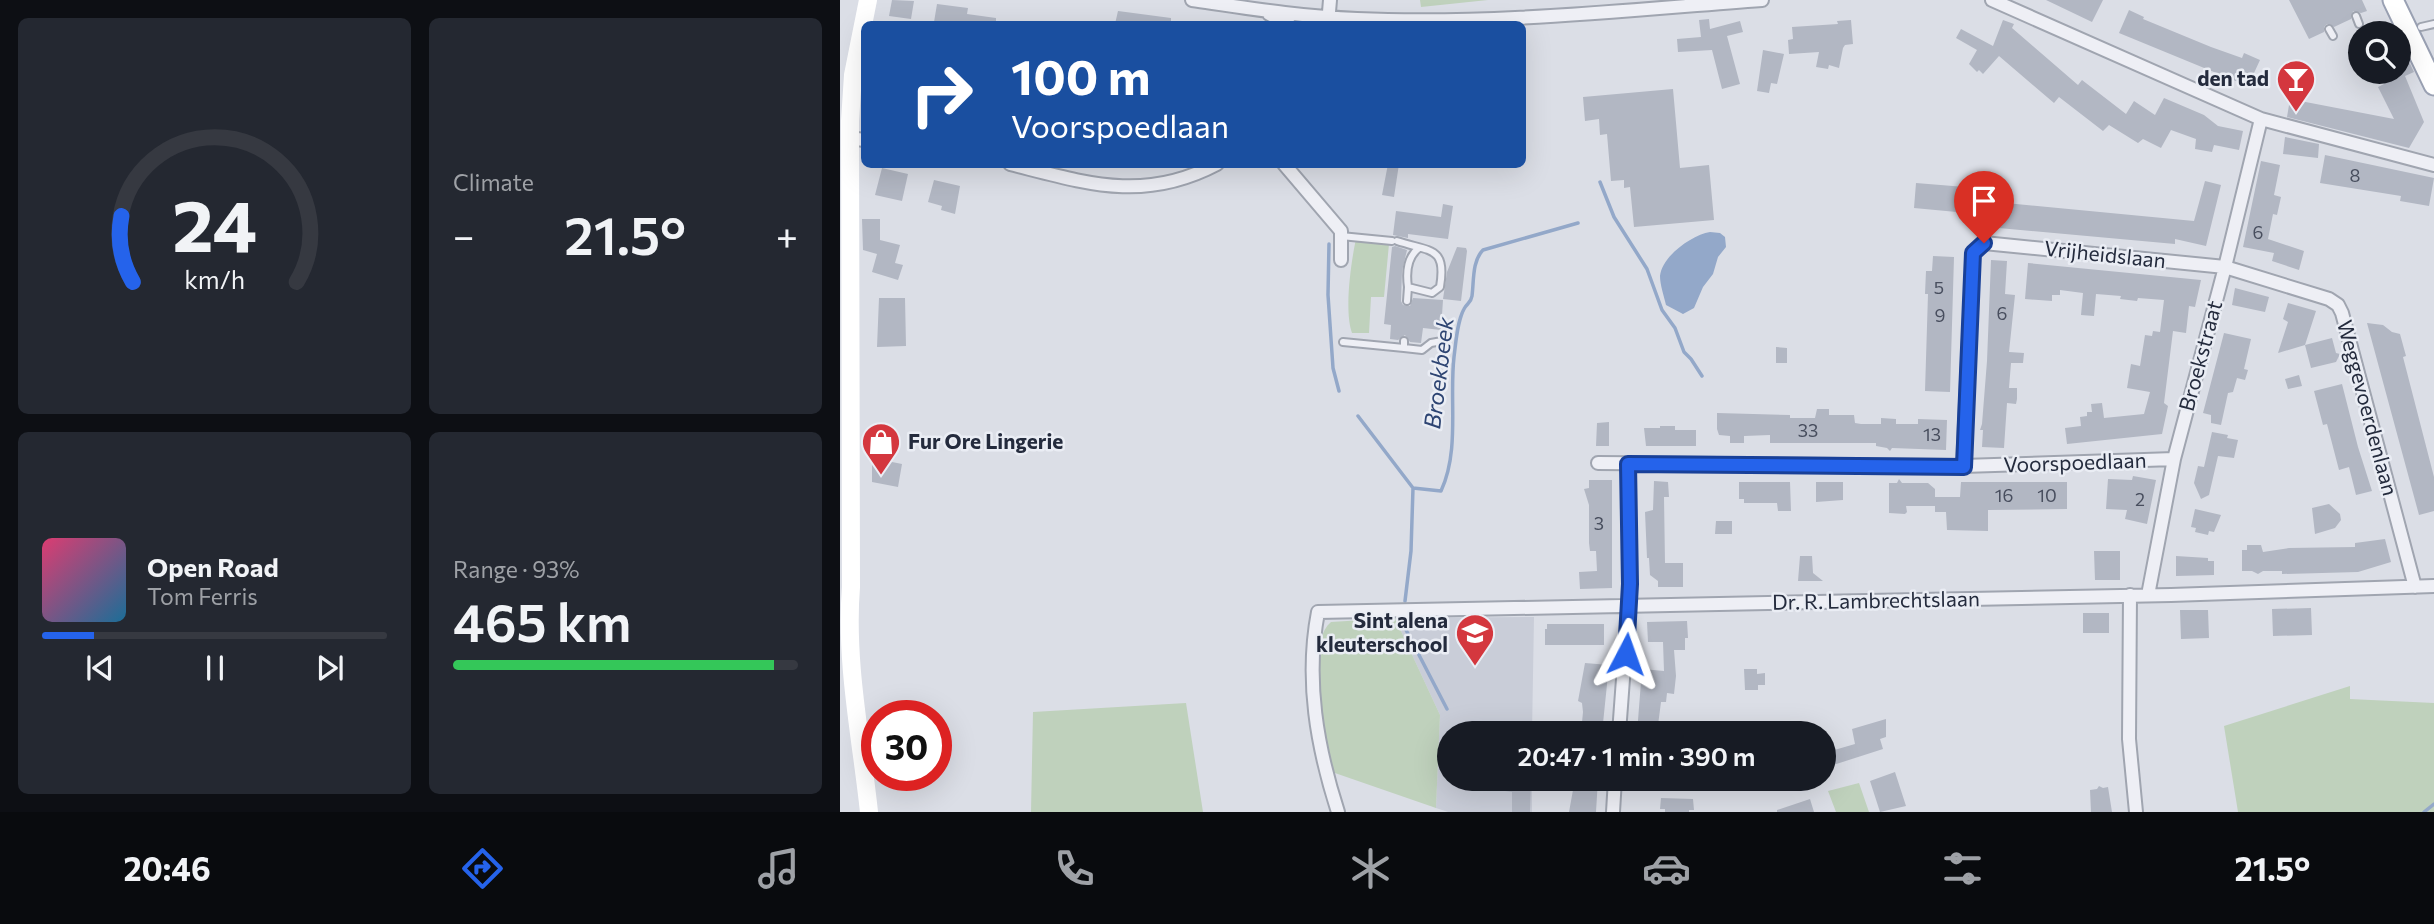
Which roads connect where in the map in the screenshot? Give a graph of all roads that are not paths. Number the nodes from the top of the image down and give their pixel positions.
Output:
1 (868, 0) edge
2 (1192, 0) edge
3 (1330, 0) edge
4 (1762, 0) edge
5 (1992, 0) edge
6 (2393, 0) edge
7 (2408, 0) edge
8 (1262, 10) junction
9 (863, 21) edge
10 (1283, 21) edge
11 (1329, 21) edge
12 (2427, 25) edge
13 (861, 28) edge
14 (2329, 29) dead end
15 (2333, 36) dead end
16 (2434, 54) edge
17 (2434, 85) edge
18 (846, 87) edge
19 (2261, 119) junction
20 (857, 139) edge
21 (2433, 164) edge
22 (1026, 168) edge
23 (1206, 168) edge
24 (1287, 168) edge
25 (1341, 236) junction
26 (1419, 248) junction
27 (1341, 260) dead end
28 (2225, 267) junction
29 (1409, 287) junction
30 (1407, 301) dead end
31 (1442, 341) dead end
32 (1343, 342) dead end
33 (2174, 459) junction
34 (1598, 463) dead end
35 (1628, 464) junction
36 (1964, 467) junction
37 (2434, 586) edge
38 (2415, 587) junction
39 (2130, 595) junction
40 (2148, 595) junction
41 (1629, 606) junction
42 (845, 635) edge
43 (1620, 721) edge
44 (1614, 791) edge
45 (869, 812) edge
46 (1338, 812) edge
47 (1613, 812) edge
48 (2136, 812) edge

1 - 9 main road
2 - 8 street
3 - 11 street
4 - 11 street
5 - 19 street
6 - 17 main road
7 - 12 main road
8 - 10 street
8 - 11 street
12 - 16 main road
13 - 18 main road
14 - 15 lane
18 - 20 main road
19 - 21 street
19 - 28 street, Broekstraat
20 - 42 main road
22 - 23 street
24 - 25 street
25 - 26 lane
25 - 27 street
26 - 29 lane
26 - 29 lane
28 - 33 street, Broekstraat
28 - 36 street, Vrijheidslaan
28 - 38 street, Weggevoerdenlaan
29 - 30 lane
31 - 32 lane
33 - 36 street, Voorspoedlaan
33 - 40 street, Broekstraat
34 - 35 street, Voorspoedlaan
35 - 36 street, Voorspoedlaan
35 - 41 street
37 - 38 street, Dr. R. Lambrechtslaan
38 - 40 street, Dr. R. Lambrechtslaan
39 - 40 street, Dr. R. Lambrechtslaan
39 - 41 street, Dr. R. Lambrechtslaan
39 - 48 street
41 - 43 street
41 - 46 street, Dr. R. Lambrechtslaan
42 - 45 main road
44 - 47 street

